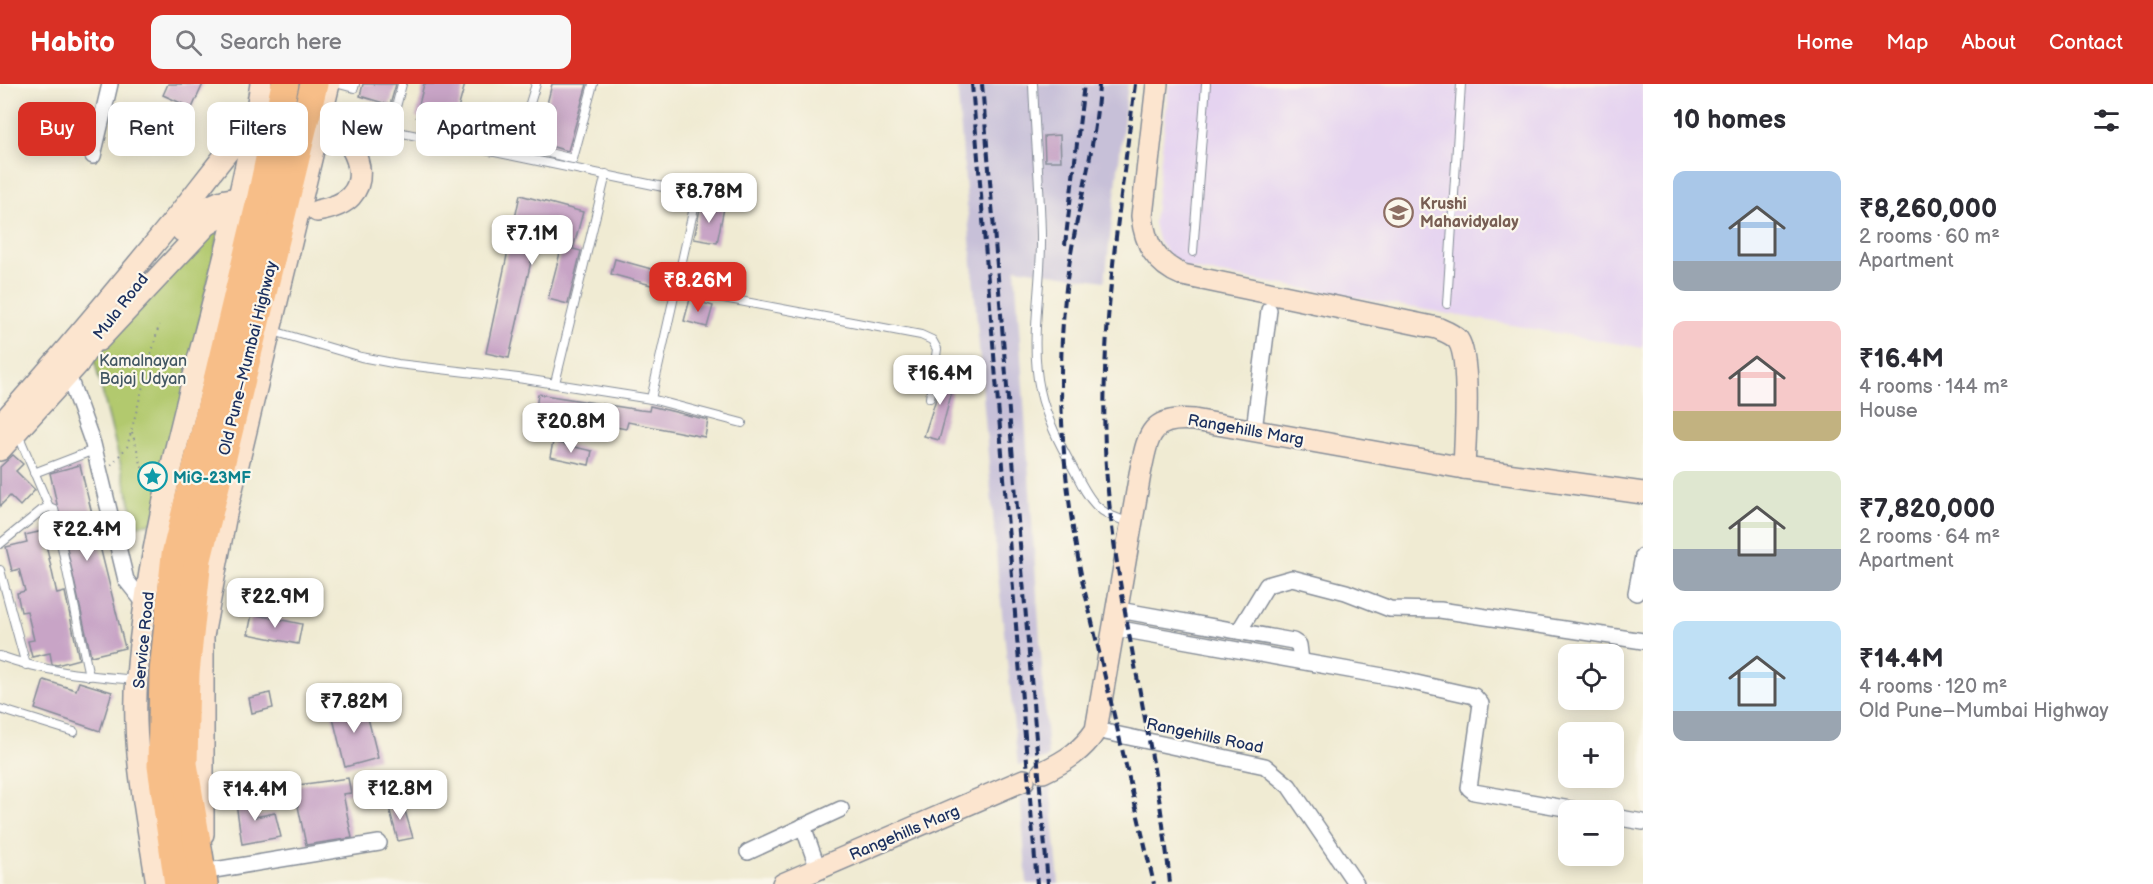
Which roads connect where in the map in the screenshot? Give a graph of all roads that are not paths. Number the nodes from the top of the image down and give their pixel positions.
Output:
1 (110, 84) edge
2 (261, 84) edge
3 (314, 84) edge
4 (329, 84) edge
5 (339, 84) edge
6 (356, 84) edge
7 (402, 84) edge
8 (536, 84) edge
9 (593, 84) edge
10 (1033, 84) edge
11 (1157, 84) edge
12 (1206, 84) edge
13 (1461, 84) edge
14 (282, 96) edge
15 (258, 102) edge
16 (397, 102) edge
17 (315, 115) junction
18 (320, 116) edge
19 (404, 133) edge
20 (96, 143) edge
21 (223, 156) edge
22 (249, 156) edge
23 (571, 163) junction
24 (606, 174) junction
25 (241, 204) junction
26 (317, 211) dead end
27 (1193, 252) dead end
28 (676, 289) junction
29 (1447, 304) dead end
30 (1269, 310) dead end
31 (272, 330) junction
32 (65, 365) junction
33 (555, 383) junction
34 (930, 398) dead end
35 (651, 399) junction
36 (742, 423) dead end
37 (8, 428) edge
38 (1254, 430) junction
39 (0, 450) edge
40 (94, 450) junction
41 (1464, 468) junction
42 (34, 473) junction
43 (1643, 493) edge
44 (49, 507) junction
45 (1132, 522) junction
46 (0, 544) edge
47 (1643, 556) edge
48 (0, 570) edge
49 (1636, 593) dead end
50 (146, 605) junction
51 (1117, 619) junction
52 (1239, 631) junction
53 (1643, 641) edge
54 (0, 656) edge
55 (1301, 661) junction
56 (26, 665) junction
57 (89, 676) junction
58 (149, 681) junction
59 (0, 709) edge
60 (1096, 730) junction
61 (74, 732) dead end
62 (1558, 807) edge
63 (841, 809) dead end
64 (1624, 819) edge
65 (1643, 822) edge
66 (803, 826) junction
67 (379, 843) dead end
68 (748, 852) dead end
69 (818, 869) junction
70 (202, 870) edge
71 (792, 882) edge
72 (157, 884) edge
73 (178, 884) edge
74 (1356, 884) edge

1 - 20 street
2 - 15 main road, Service Road
3 - 17 highway, Old Pune–Mumbai Highway
4 - 17 main road
5 - 6 lane
7 - 16 lane
8 - 23 lane
9 - 23 lane
10 - 45 lane
11 - 41 main road
12 - 27 lane
13 - 29 lane
14 - 25 highway, Old Pune–Mumbai Highway
17 - 18 lane
17 - 26 main road
17 - 31 main road
17 - 70 highway, Old Pune–Mumbai Highway
19 - 23 lane
21 - 32 main road
22 - 25 main road, Service Road
23 - 24 lane
24 - 28 lane
24 - 33 lane
25 - 32 main road, Mula Road
25 - 50 main road, Service Road
25 - 58 highway, Old Pune–Mumbai Highway
28 - 34 lane
28 - 35 lane
30 - 38 street
31 - 33 lane
31 - 70 main road
32 - 37 main road, Mula Road
32 - 40 street
33 - 35 lane
35 - 36 lane
37 - 39 main road, Mula Road
37 - 42 lane
38 - 41 main road, Rangehills Marg
38 - 45 main road, Rangehills Marg
40 - 42 lane
40 - 50 street
41 - 43 main road, Rangehills Marg
42 - 44 lane
44 - 46 lane
44 - 57 lane
45 - 51 main road, Rangehills Marg
47 - 49 street
48 - 56 lane
50 - 58 main road, Service Road
51 - 52 street
51 - 55 street
51 - 60 main road, Rangehills Marg
52 - 53 street
52 - 55 street
54 - 56 lane
55 - 62 street
56 - 57 lane
57 - 58 lane
58 - 72 main road, Service Road
58 - 73 highway, Old Pune–Mumbai Highway
59 - 61 lane
60 - 69 main road, Rangehills Marg
60 - 74 street, Rangehills Road
63 - 66 street
64 - 65 street
66 - 68 street
66 - 69 street
67 - 70 street
69 - 71 main road, Rangehills Marg

